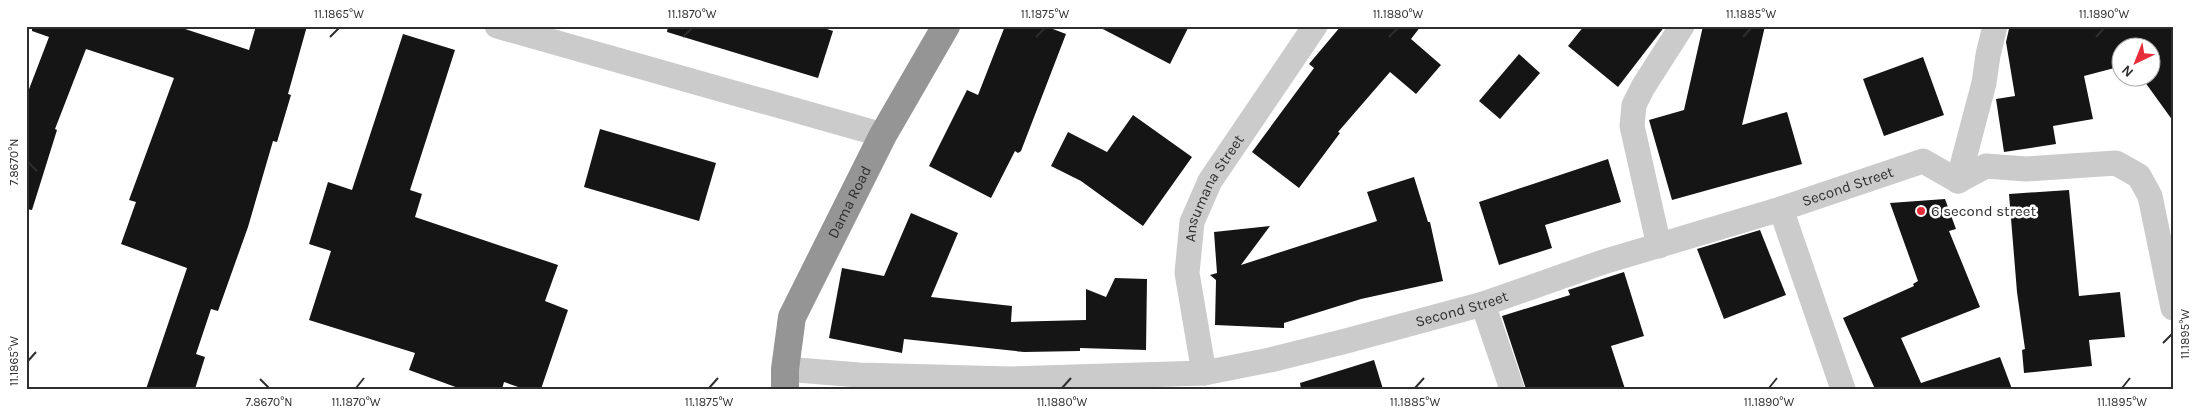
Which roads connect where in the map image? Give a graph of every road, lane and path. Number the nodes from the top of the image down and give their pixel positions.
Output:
1 (497, 26) edge
2 (946, 26) edge
3 (1315, 26) edge
4 (1682, 26) edge
5 (1995, 26) edge
6 (883, 135) junction
7 (1958, 181) junction
8 (1782, 209) junction
9 (1659, 246) junction
10 (1483, 304) junction
11 (2173, 308) edge
12 (1204, 373) junction
13 (786, 379) edge
14 (1157, 382) edge
15 (1512, 389) edge
16 (1843, 389) edge

1 - 6 street
2 - 6 highway, Dama Road
3 - 12 street, Ansumana Street
4 - 9 street
5 - 7 street
6 - 13 highway, Dama Road
7 - 8 street, Second Street
7 - 11 street
8 - 9 street, Second Street
8 - 16 street
9 - 10 street, Second Street
10 - 12 street, Second Street
10 - 15 street
12 - 14 street, Second Street
13 - 14 street, Second Street

